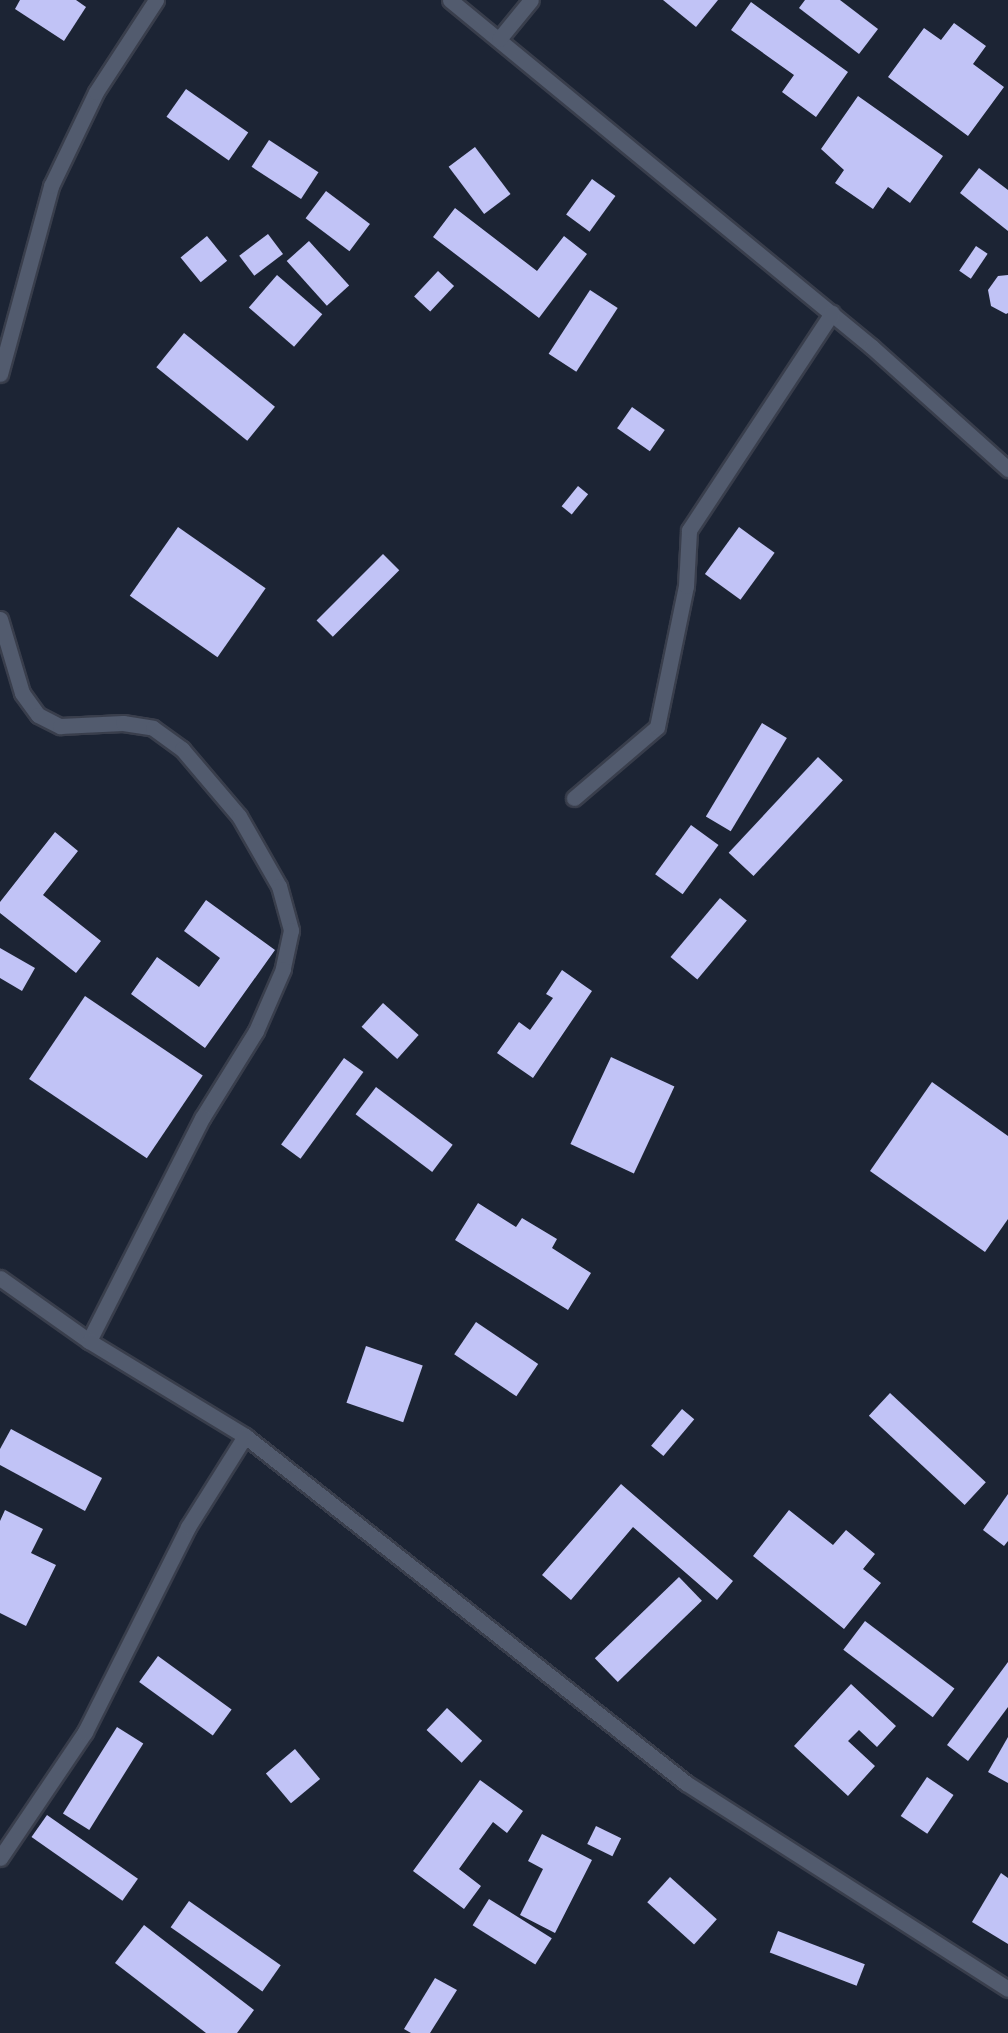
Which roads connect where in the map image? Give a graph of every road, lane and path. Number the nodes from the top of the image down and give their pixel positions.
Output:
1 (156, 0) edge
2 (450, 0) edge
3 (531, 0) edge
4 (499, 39) junction
5 (832, 313) junction
6 (0, 374) edge
7 (1006, 462) edge
8 (0, 619) edge
9 (574, 798) dead end
10 (0, 1278) edge
11 (89, 1341) junction
12 (245, 1436) junction
13 (0, 1858) edge
14 (1008, 1989) edge

1 - 6 street
2 - 4 street
3 - 4 street
4 - 5 street
5 - 7 street
5 - 9 street
8 - 11 street
10 - 11 street
11 - 12 street
12 - 13 street
12 - 14 street

